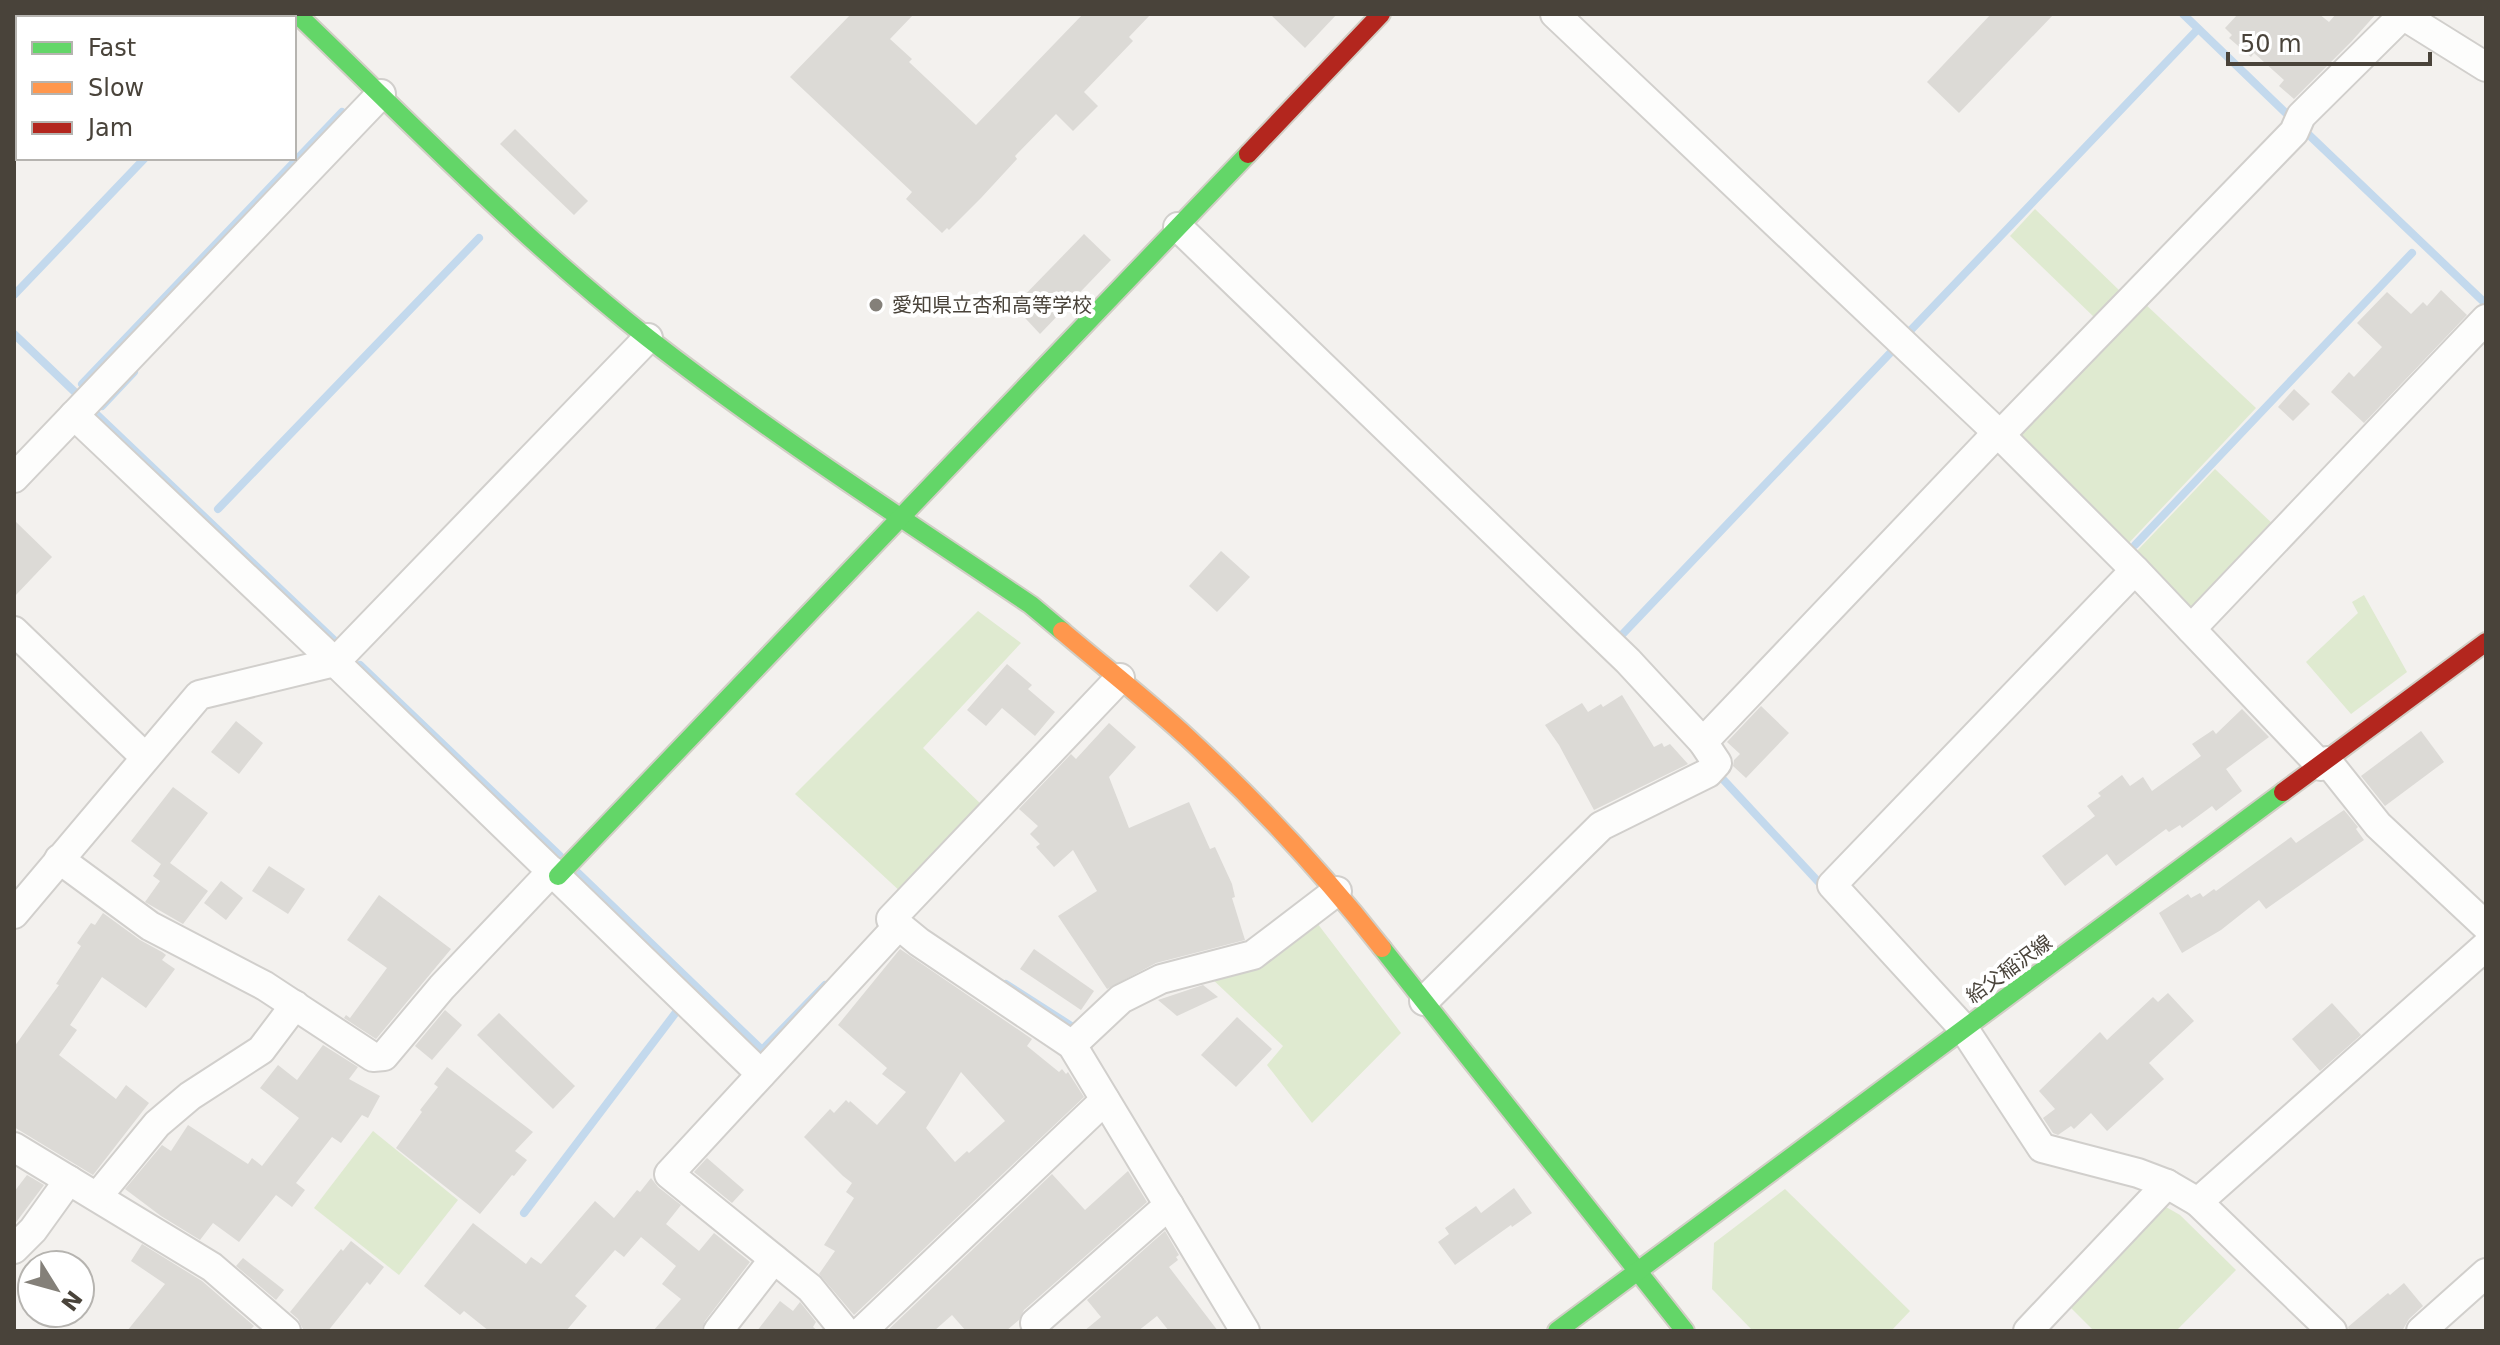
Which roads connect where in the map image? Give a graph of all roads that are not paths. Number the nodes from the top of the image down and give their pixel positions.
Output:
1 (297, 14) edge
2 (1381, 14) edge
3 (1555, 14) edge
4 (2403, 15) edge
5 (2486, 67) edge
6 (381, 94) junction
7 (1178, 227) junction
8 (2486, 319) edge
9 (648, 338) junction
10 (74, 415) junction
11 (1999, 434) junction
12 (14, 478) edge
13 (900, 516) junction
14 (2135, 570) junction
15 (2191, 629) junction
16 (14, 631) edge
17 (2486, 642) edge
18 (335, 662) junction
19 (1120, 678) junction
20 (1703, 742) junction
21 (145, 757) junction
22 (2324, 764) junction
23 (59, 859) junction
24 (555, 874) junction
25 (1337, 891) junction
26 (14, 914) edge
27 (899, 925) junction
28 (2486, 926) edge
29 (2486, 946) edge
30 (1424, 1001) junction
31 (295, 1005) junction
32 (1964, 1029) junction
33 (1072, 1045) junction
34 (761, 1074) junction
35 (1105, 1100) junction
36 (14, 1147) edge
37 (69, 1180) junction
38 (2167, 1184) junction
39 (97, 1197) junction
40 (2198, 1202) junction
41 (1169, 1205) junction
42 (14, 1249) edge
43 (774, 1259) junction
44 (1636, 1271) junction
45 (2486, 1273) edge
46 (1034, 1328) edge
47 (286, 1331) edge
48 (718, 1331) edge
49 (845, 1331) edge
50 (862, 1331) edge
51 (1245, 1331) edge
52 (1557, 1331) edge
53 (1685, 1331) edge
54 (2028, 1331) edge
55 (2332, 1331) edge
56 (2421, 1331) edge

1 - 6 street
2 - 7 street
3 - 11 street
4 - 5 street
4 - 11 street
6 - 9 street
6 - 10 street
7 - 13 street
7 - 20 street
8 - 15 street
9 - 13 street
9 - 18 street
10 - 12 street
10 - 18 street
11 - 14 street
11 - 20 street
13 - 19 street
13 - 24 street
14 - 15 street
14 - 32 street
15 - 22 street
16 - 21 street
17 - 22 street, 給父稲沢線
18 - 21 street
18 - 24 street
19 - 25 street
19 - 27 street
20 - 30 street
21 - 23 street
22 - 28 street
22 - 32 street, 給父稲沢線
23 - 26 street
23 - 31 street
24 - 31 street
24 - 34 street
25 - 30 street
25 - 33 street
27 - 33 street
27 - 34 street
29 - 40 street
30 - 44 street
31 - 39 street
32 - 38 street
32 - 44 street, 給父稲沢線
33 - 35 street
34 - 43 street
35 - 41 street
35 - 50 street
36 - 37 street
37 - 39 street
37 - 42 street
38 - 40 street
38 - 54 street
39 - 47 street
40 - 55 street
41 - 46 street
41 - 51 street
43 - 48 street
43 - 49 street
44 - 52 street, 給父稲沢線
44 - 53 street
45 - 56 street

